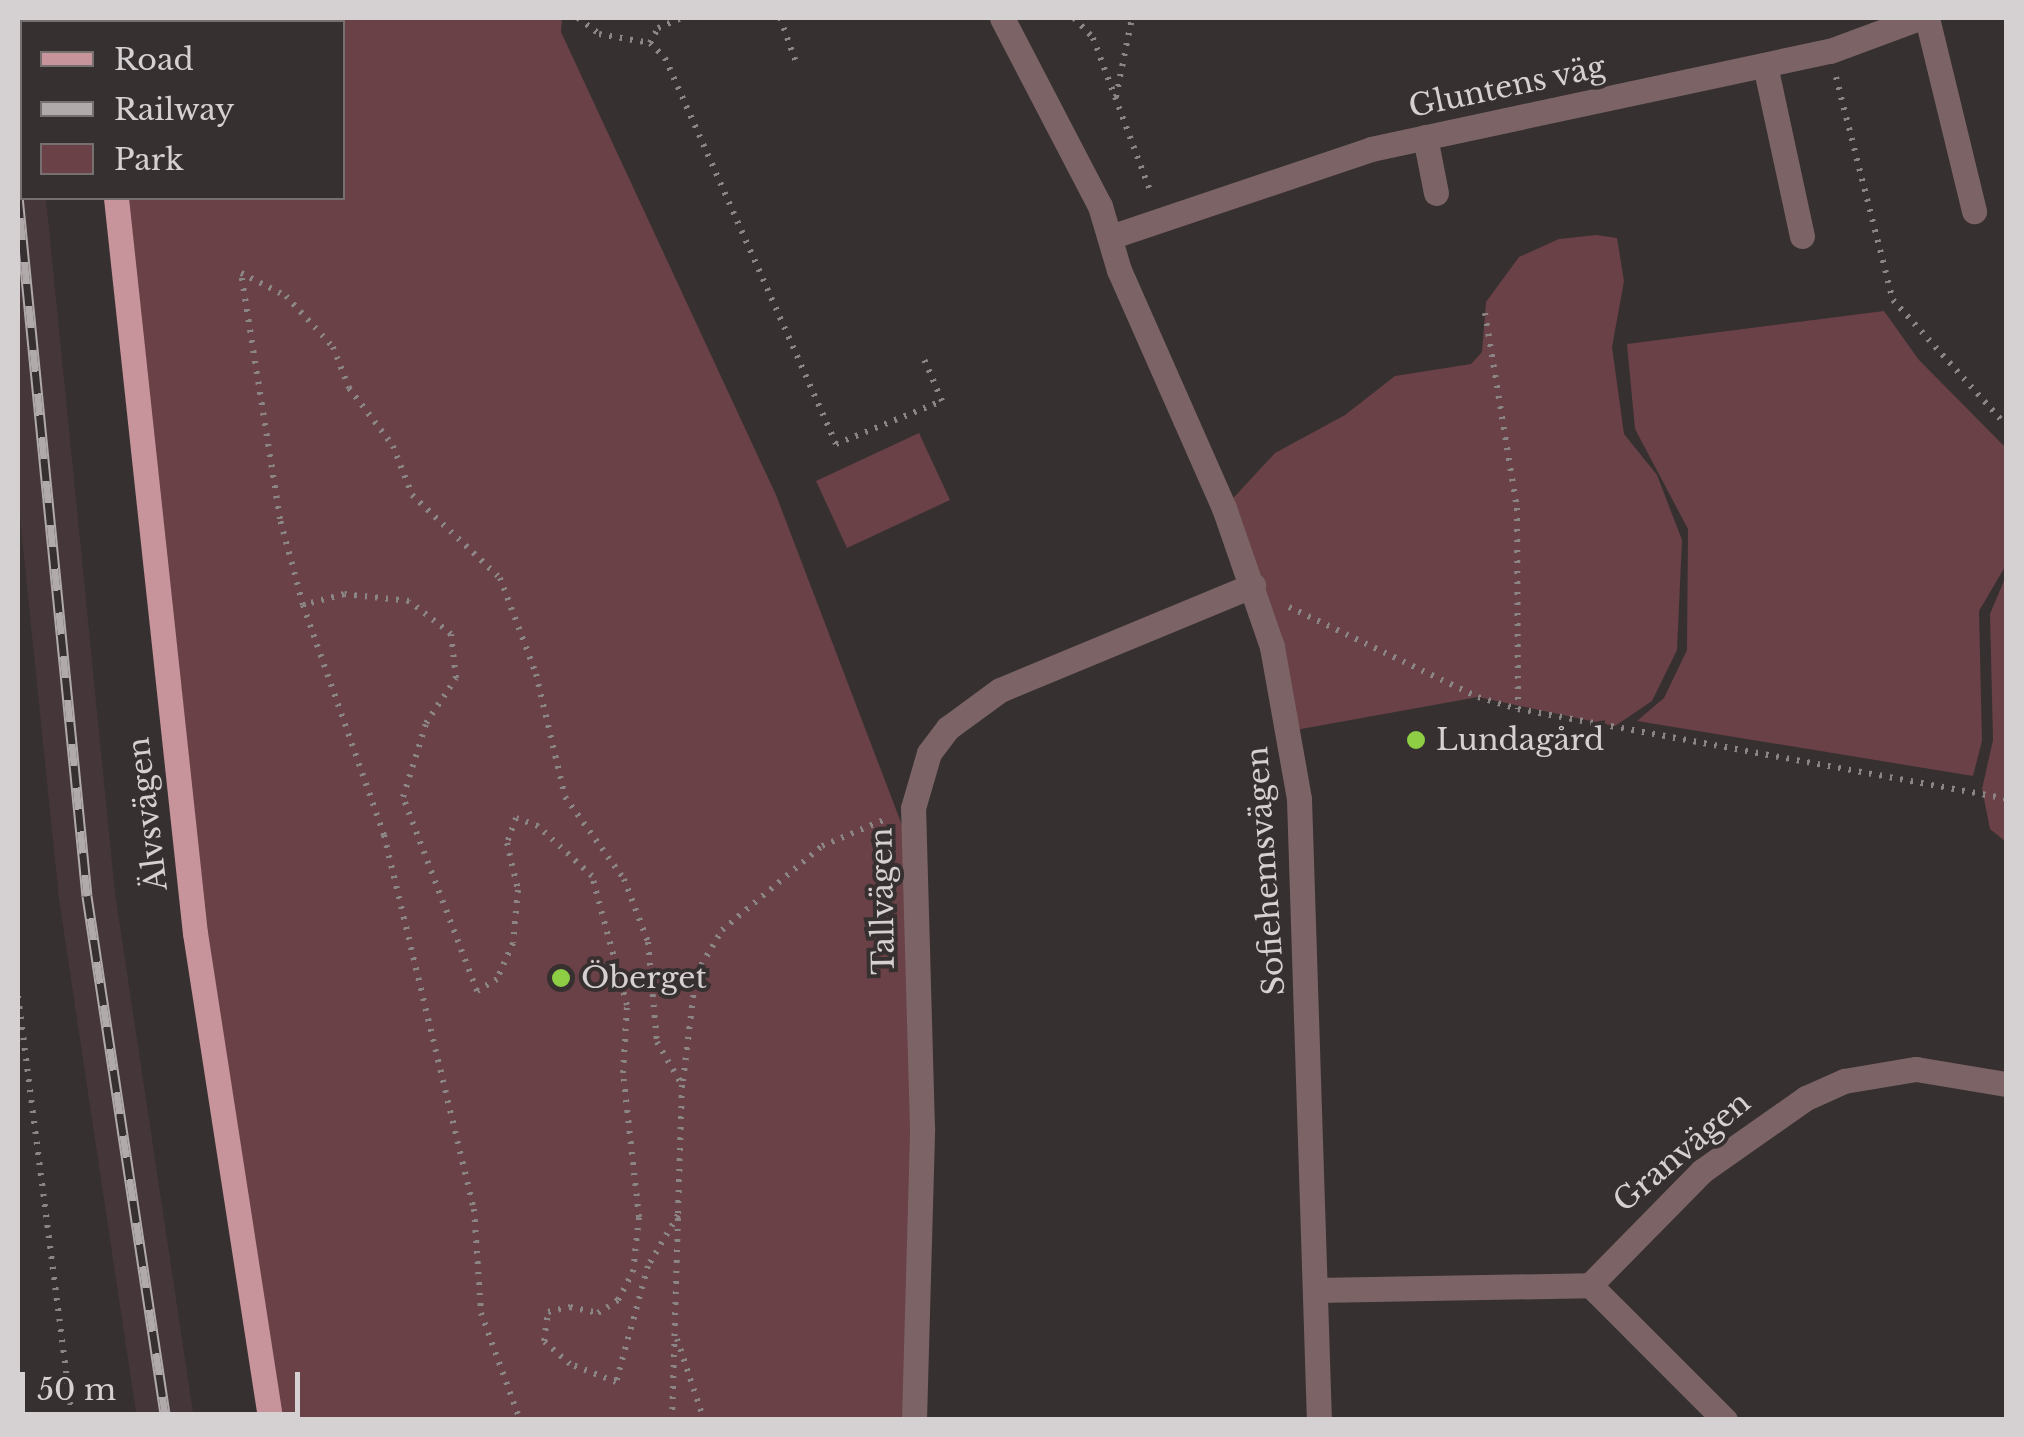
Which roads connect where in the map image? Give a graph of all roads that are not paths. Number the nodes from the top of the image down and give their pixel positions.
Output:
1 (1002, 18) edge
2 (1919, 18) edge
3 (1927, 18) edge
4 (1765, 65) junction
5 (1425, 137) junction
6 (1436, 193) dead end
7 (116, 200) edge
8 (1974, 211) dead end
9 (1113, 236) junction
10 (1802, 236) dead end
11 (1253, 585) junction
12 (2006, 1084) edge
13 (1590, 1285) junction
14 (1316, 1290) junction
15 (270, 1420) edge
16 (914, 1420) edge
17 (1319, 1420) edge
18 (1725, 1420) edge

1 - 9 street, Sofiehemsvägen
2 - 4 street, Gluntens väg
3 - 8 street
4 - 5 street, Gluntens väg
4 - 10 street
5 - 6 street
5 - 9 street, Gluntens väg
7 - 15 main road, Älvsvägen
9 - 11 street, Sofiehemsvägen
11 - 14 street, Sofiehemsvägen
11 - 16 street, Tallvägen
12 - 13 street, Granvägen
13 - 14 street
13 - 18 street
14 - 17 street, Sofiehemsvägen

